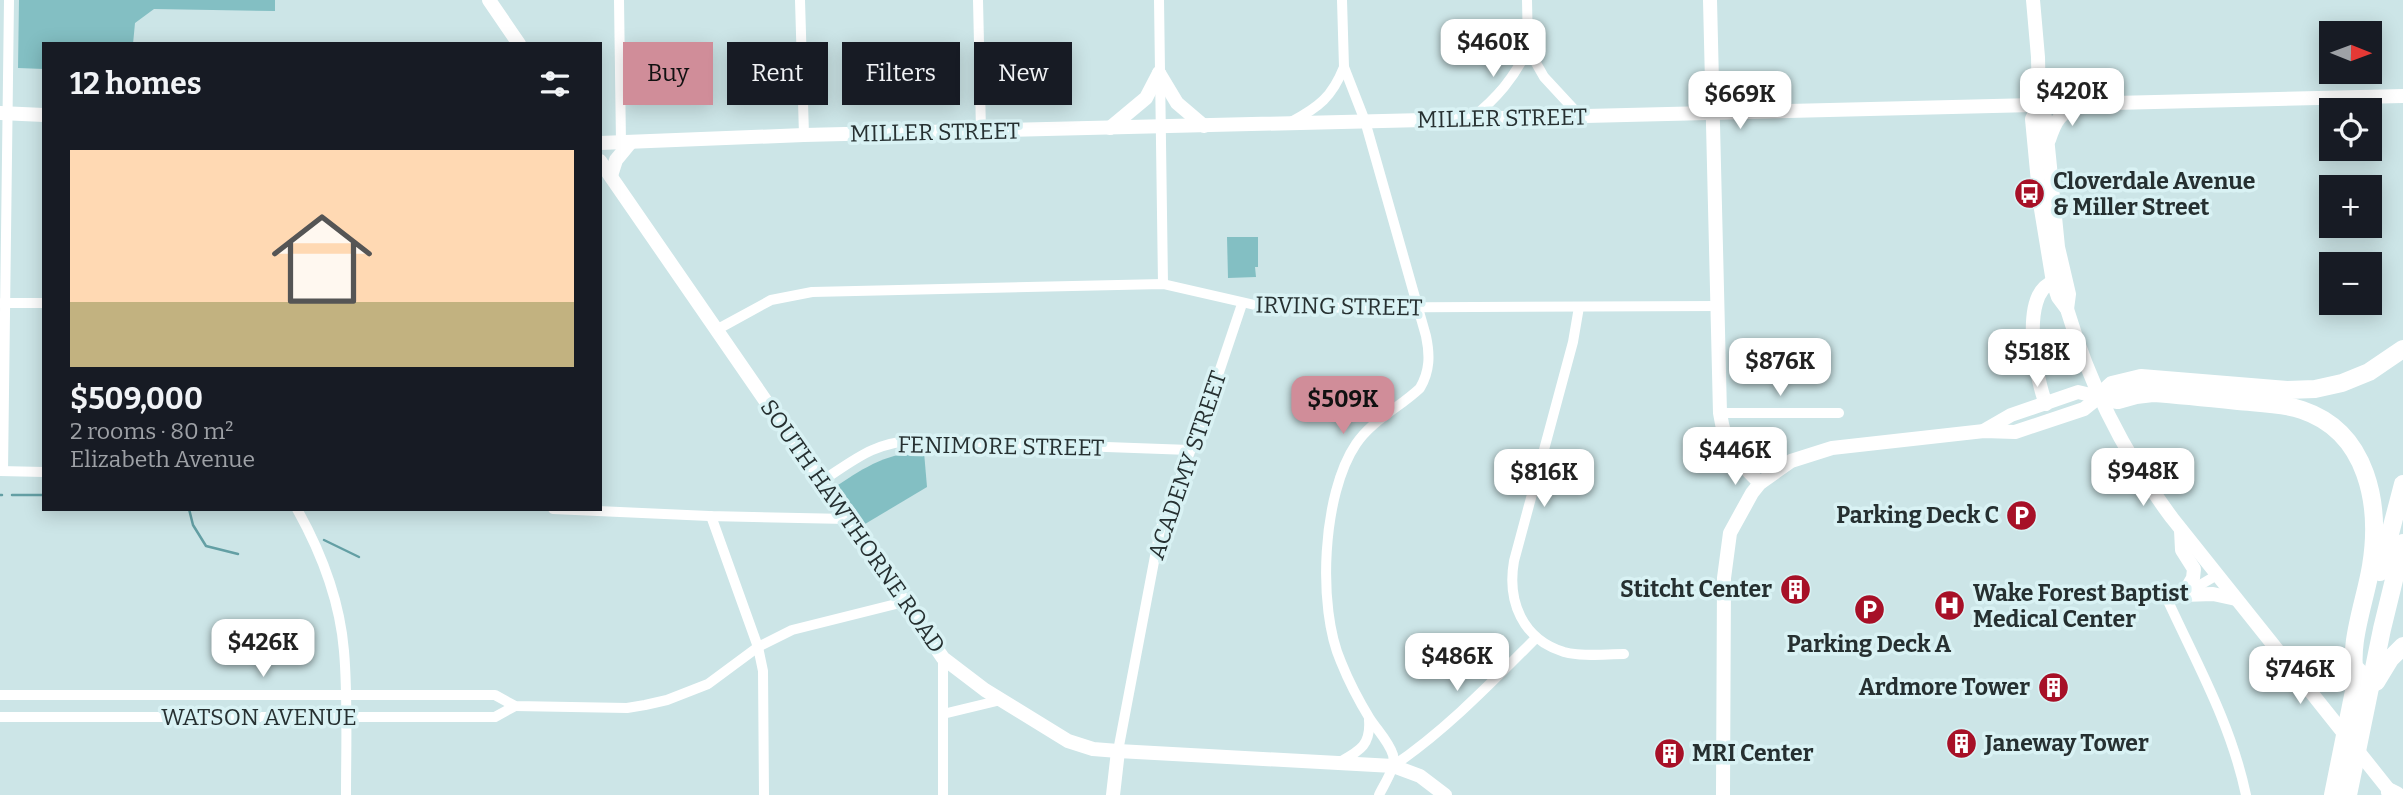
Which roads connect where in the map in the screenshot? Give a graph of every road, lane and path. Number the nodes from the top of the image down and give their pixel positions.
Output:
1 (9, 0) edge
2 (489, 0) edge
3 (620, 0) edge
4 (800, 0) edge
5 (978, 0) edge
6 (1159, 0) edge
7 (1342, 0) edge
8 (1527, 0) edge
9 (1710, 0) edge
10 (2033, 0) edge
11 (518, 42) edge
12 (1528, 49) junction
13 (1344, 66) junction
14 (1159, 73) junction
15 (2403, 96) edge
16 (2086, 103) junction
17 (2039, 105) junction
18 (4, 113) edge
19 (1713, 114) junction
20 (42, 115) edge
21 (1582, 117) junction
22 (1471, 119) junction
23 (1365, 121) junction
24 (1288, 123) junction
25 (1205, 126) junction
26 (1160, 127) junction
27 (1110, 128) junction
28 (981, 131) junction
29 (804, 135) junction
30 (626, 143) junction
31 (602, 144) edge
32 (2048, 145) junction
33 (602, 164) edge
34 (611, 176) junction
35 (2053, 282) junction
36 (1163, 284) junction
37 (3, 303) edge
38 (42, 303) edge
39 (1242, 304) junction
40 (1718, 306) junction
41 (1579, 307) junction
42 (1417, 309) junction
43 (2067, 309) junction
44 (718, 330) junction
45 (2403, 349) edge
46 (2099, 397) junction
47 (2046, 404) junction
48 (1720, 413) junction
49 (1839, 413) dead end
50 (1984, 431) junction
51 (1190, 450) junction
52 (1, 471) edge
53 (42, 472) edge
54 (822, 481) junction
55 (1760, 483) junction
56 (2403, 484) edge
57 (298, 511) edge
58 (598, 511) edge
59 (711, 516) junction
60 (848, 519) junction
61 (2181, 530) junction
62 (2403, 543) edge
63 (2217, 575) junction
64 (2183, 595) junction
65 (2236, 598) junction
66 (904, 602) junction
67 (1536, 638) junction
68 (2403, 646) edge
69 (758, 647) junction
70 (1624, 654) dead end
71 (943, 658) junction
72 (2356, 682) junction
73 (345, 694) junction
74 (0, 695) edge
75 (2368, 698) junction
76 (1001, 700) junction
77 (515, 706) junction
78 (943, 715) junction
79 (1368, 716) junction
80 (0, 717) edge
81 (345, 718) junction
82 (1118, 751) junction
83 (1338, 763) junction
84 (1393, 766) junction
85 (2392, 794) edge
86 (346, 795) edge
87 (764, 795) edge
88 (943, 795) edge
89 (1112, 795) edge
90 (1379, 795) edge
91 (1445, 795) edge
92 (1723, 795) edge
93 (2246, 795) edge
94 (2333, 795) edge
95 (2348, 795) edge

1 - 18 street
2 - 11 main road
3 - 30 street
4 - 29 street
5 - 28 street
6 - 14 street
7 - 13 street
8 - 12 street
9 - 19 main road
10 - 17 main road
12 - 21 street
12 - 22 street
13 - 23 street
13 - 24 street
14 - 25 main road
14 - 26 street
14 - 27 main road
15 - 16 main road, MILLER STREET
16 - 17 main road, MILLER STREET
16 - 32 main road
17 - 19 main road, MILLER STREET
17 - 32 main road
17 - 35 main road
18 - 20 main road
18 - 37 street
19 - 21 main road, MILLER STREET
19 - 40 main road
21 - 22 main road, MILLER STREET
22 - 23 main road, MILLER STREET
23 - 24 main road, MILLER STREET
23 - 42 street
24 - 25 main road, MILLER STREET
25 - 26 main road, MILLER STREET
26 - 27 main road, MILLER STREET
26 - 36 street
27 - 28 main road, MILLER STREET
28 - 29 main road, MILLER STREET
29 - 30 main road, MILLER STREET
30 - 31 main road, MILLER STREET
30 - 34 main road
32 - 43 main road
33 - 34 main road, SOUTH HAWTHORNE ROAD
34 - 44 main road, SOUTH HAWTHORNE ROAD
35 - 43 main road
35 - 47 main road
36 - 39 street, IRVING STREET
36 - 44 street, IRVING STREET
37 - 38 street
37 - 52 street
39 - 42 street, IRVING STREET
39 - 51 street, ACADEMY STREET
40 - 41 street, IRVING STREET
40 - 48 main road
41 - 42 street, IRVING STREET
41 - 67 street
42 - 79 street
43 - 46 main road
44 - 54 main road, SOUTH HAWTHORNE ROAD
45 - 46 highway
46 - 47 main road
46 - 50 main road
46 - 61 main road
46 - 72 highway
47 - 50 main road
48 - 49 street
48 - 55 main road
50 - 55 main road
51 - 54 street, FENIMORE STREET
51 - 82 street, ACADEMY STREET
52 - 53 street
54 - 60 main road, SOUTH HAWTHORNE ROAD
55 - 92 main road
56 - 72 highway
57 - 73 street
58 - 59 street
59 - 60 street
59 - 69 street
60 - 66 main road, SOUTH HAWTHORNE ROAD
61 - 63 main road
61 - 64 main road
62 - 75 highway
63 - 64 street
63 - 65 main road
64 - 65 main road
64 - 93 street
65 - 85 main road
66 - 69 street, WATSON AVENUE
66 - 71 main road, SOUTH HAWTHORNE ROAD
67 - 70 street
67 - 84 street
68 - 75 highway
69 - 77 street, WATSON AVENUE
69 - 87 street
71 - 76 main road, SOUTH HAWTHORNE ROAD
71 - 78 street
72 - 94 highway
73 - 74 street, WATSON AVENUE
73 - 77 street, WATSON AVENUE
73 - 81 street
75 - 95 highway
76 - 78 street
76 - 82 main road, SOUTH HAWTHORNE ROAD
77 - 81 street, WATSON AVENUE
78 - 88 street
79 - 83 street
79 - 84 street
80 - 81 street, WATSON AVENUE
81 - 86 street
82 - 83 main road, SOUTH HAWTHORNE ROAD
82 - 89 main road
83 - 84 main road, SOUTH HAWTHORNE ROAD
84 - 90 street
84 - 91 main road, SOUTH HAWTHORNE ROAD

